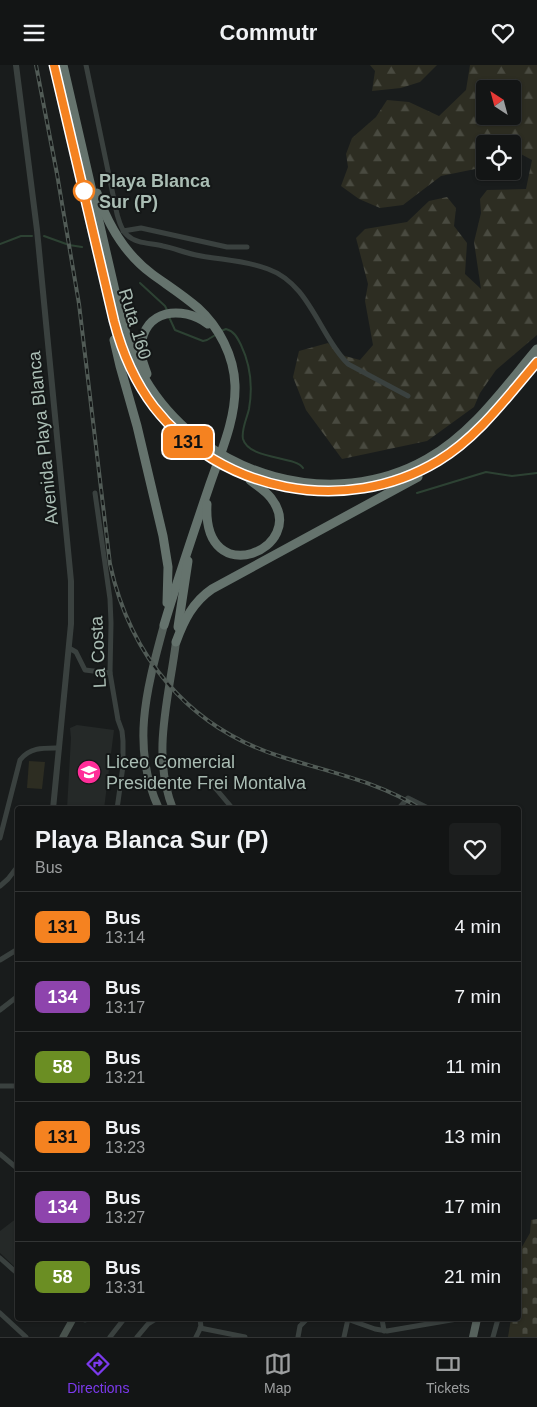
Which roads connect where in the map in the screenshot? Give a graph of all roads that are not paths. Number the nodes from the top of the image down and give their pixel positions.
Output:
1 (16, 65) edge
2 (54, 65) edge
3 (63, 65) edge
4 (86, 65) edge
5 (85, 160) junction
6 (123, 231) junction
7 (246, 247) dead end
8 (111, 309) junction
9 (218, 333) junction
10 (537, 349) edge
11 (537, 362) edge
12 (408, 396) dead end
13 (157, 397) junction
14 (211, 453) junction
15 (446, 456) junction
16 (236, 467) junction
17 (95, 493) dead end
18 (207, 493) junction
19 (193, 538) junction
20 (164, 625) junction
21 (176, 642) junction
22 (69, 648) junction
23 (110, 673) junction
24 (59, 748) junction
25 (211, 783) dead end
26 (53, 806) edge
27 (117, 806) edge
28 (159, 806) edge
29 (172, 806) edge
30 (230, 806) edge
31 (401, 806) edge
32 (424, 806) edge
33 (0, 838) edge
34 (15, 869) edge
35 (12, 873) junction
36 (15, 875) edge
37 (0, 886) edge
38 (15, 951) edge
39 (0, 960) edge
40 (15, 998) edge
41 (0, 1010) edge
42 (0, 1086) edge
43 (15, 1086) edge
44 (0, 1154) edge
45 (15, 1166) edge
46 (0, 1258) edge
47 (15, 1271) edge
48 (0, 1313) edge
49 (70, 1321) edge
50 (122, 1321) edge
51 (152, 1321) edge
52 (200, 1321) edge
53 (305, 1321) edge
54 (348, 1321) edge
55 (354, 1321) edge
56 (382, 1321) edge
57 (445, 1321) edge
58 (476, 1321) edge
59 (497, 1321) edge
60 (200, 1328) junction
61 (384, 1331) junction
62 (226, 1335) edge
63 (26, 1337) edge
64 (63, 1337) edge
65 (110, 1337) edge
66 (137, 1337) edge
67 (196, 1337) edge
68 (245, 1337) edge
69 (298, 1337) edge
70 (344, 1337) edge
71 (473, 1337) edge
72 (493, 1337) edge

1 - 22 street, Avenida Playa Blanca
2 - 8 highway, Ruta 160
3 - 5 highway, Ruta 160
4 - 6 street
5 - 9 highway
5 - 13 highway, Ruta 160
6 - 7 street
6 - 12 street
8 - 14 highway, Ruta 160
8 - 20 highway
9 - 13 highway
9 - 18 highway
10 - 16 highway, Ruta 160
11 - 15 highway, Ruta 160
13 - 14 highway, Ruta 160
14 - 16 highway, Ruta 160
15 - 16 highway, Ruta 160
15 - 21 highway
16 - 18 highway
17 - 23 street, La Costa
18 - 19 highway
19 - 20 highway
19 - 21 highway
20 - 28 main road
21 - 29 main road
22 - 23 street
22 - 24 street, Avenida Playa Blanca
23 - 27 street, La Costa
24 - 26 street, Avenida Playa Blanca
24 - 33 street
25 - 30 street
31 - 32 street
34 - 35 street
35 - 36 street
35 - 37 street
38 - 39 street
40 - 41 street
42 - 43 street
44 - 45 street
46 - 47 street
48 - 63 street
49 - 64 main road
50 - 65 street
51 - 66 street
52 - 60 street
53 - 69 street
54 - 70 street
55 - 61 street
56 - 61 street
57 - 61 street
58 - 71 main road
59 - 72 street
60 - 62 street
60 - 67 street
62 - 68 street

